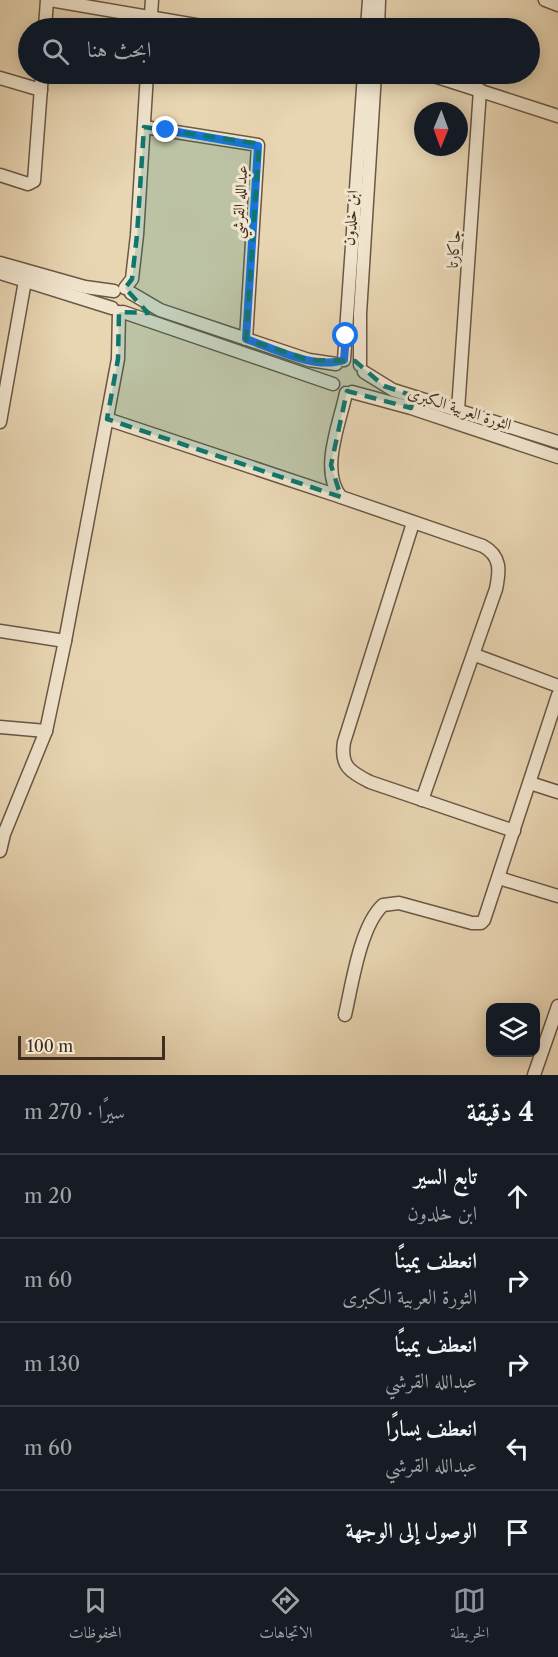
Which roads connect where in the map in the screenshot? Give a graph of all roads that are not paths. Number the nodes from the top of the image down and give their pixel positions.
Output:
1 (49, 0) edge
2 (152, 0) edge
3 (369, 0) edge
4 (380, 0) edge
5 (545, 0) edge
6 (558, 5) edge
7 (46, 18) edge
8 (129, 18) edge
9 (151, 18) edge
10 (368, 18) edge
11 (379, 18) edge
12 (0, 78) edge
13 (18, 83) edge
14 (20, 84) edge
15 (41, 84) edge
16 (146, 84) edge
17 (363, 84) edge
18 (374, 84) edge
19 (460, 84) edge
20 (41, 90) junction
21 (480, 90) junction
22 (558, 116) edge
23 (144, 127) junction
24 (0, 175) edge
25 (0, 264) edge
26 (0, 273) edge
27 (25, 281) junction
28 (123, 291) junction
29 (118, 311) junction
30 (246, 339) junction
31 (340, 362) junction
32 (362, 368) junction
33 (333, 384) junction
34 (3, 386) edge
35 (349, 393) junction
36 (414, 396) junction
37 (411, 408) junction
38 (458, 410) junction
39 (107, 419) junction
40 (0, 422) edge
41 (558, 442) edge
42 (558, 456) edge
43 (341, 497) junction
44 (413, 523) junction
45 (0, 632) edge
46 (65, 641) junction
47 (475, 655) junction
48 (558, 686) edge
49 (558, 695) edge
50 (0, 727) edge
51 (46, 731) junction
52 (530, 783) junction
53 (558, 792) edge
54 (422, 800) junction
55 (514, 831) junction
56 (0, 852) edge
57 (499, 878) junction
58 (558, 896) edge
59 (558, 1007) edge
60 (345, 1014) dead end
61 (534, 1075) edge

1 - 7 street
1 - 8 street
2 - 9 street
3 - 10 street
4 - 11 street
5 - 6 street
12 - 13 street
14 - 20 street
15 - 20 street
16 - 23 street
17 - 31 street, ابن خلدون
18 - 32 street, ابن خلدون
19 - 21 street
20 - 24 street
21 - 22 street
21 - 38 street, جاكارتا
23 - 28 street
23 - 30 street, عبدالله القرشي
25 - 28 street
26 - 27 street
27 - 29 street
27 - 34 street
28 - 29 street
28 - 29 street
28 - 30 street
29 - 33 street
29 - 39 street
30 - 31 street
31 - 32 street
31 - 33 street
32 - 35 street
32 - 36 street, الثورة العربية الكبرى
33 - 35 street
34 - 40 street
35 - 37 street, الثورة العربية الكبرى
35 - 43 street
36 - 37 street
36 - 38 street, الثورة العربية الكبرى
37 - 42 street, الثورة العربية الكبرى
38 - 41 street, الثورة العربية الكبرى
39 - 43 street
39 - 46 street
43 - 44 street
44 - 47 street
44 - 54 street
45 - 46 street
46 - 51 street
47 - 48 street
47 - 54 street
49 - 52 street
50 - 51 street
51 - 56 street
52 - 53 street
52 - 55 street
54 - 55 street
55 - 57 street
57 - 58 street
57 - 60 street
59 - 61 street

